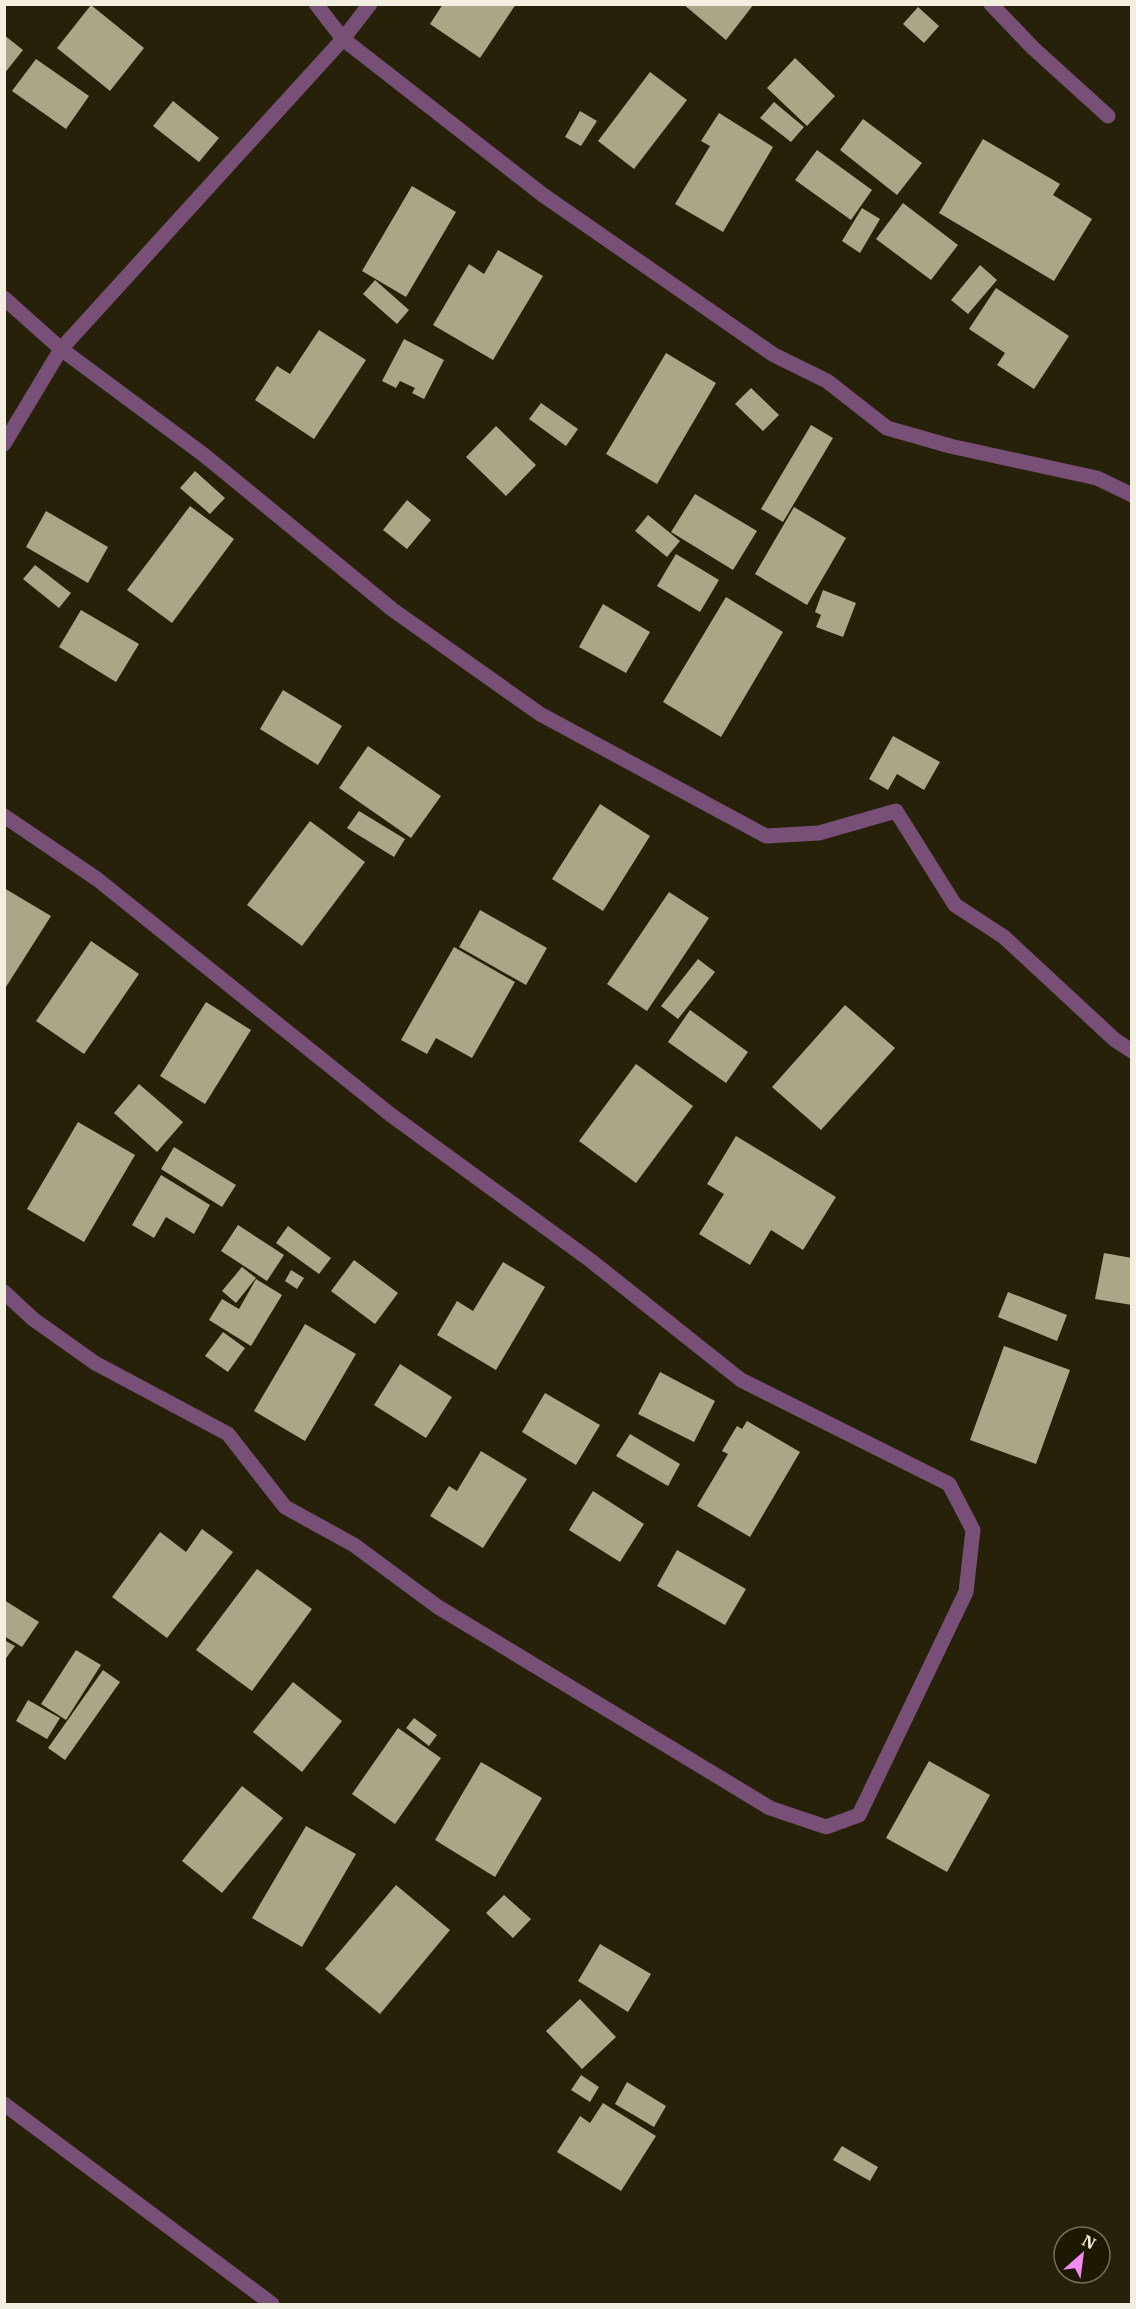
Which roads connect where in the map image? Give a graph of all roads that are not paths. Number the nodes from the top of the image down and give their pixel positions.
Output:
1 (316, 4) edge
2 (369, 4) edge
3 (991, 4) edge
4 (343, 39) junction
5 (1108, 116) dead end
6 (4, 297) edge
7 (61, 349) junction
8 (4, 444) edge
9 (1131, 495) edge
10 (4, 816) edge
11 (1131, 1051) edge
12 (4, 1292) edge
13 (4, 2104) edge
14 (272, 2304) edge

1 - 4 street
2 - 4 street
3 - 5 street
4 - 7 street
4 - 9 street
6 - 7 street
7 - 8 street
7 - 11 street
10 - 12 street
13 - 14 street

